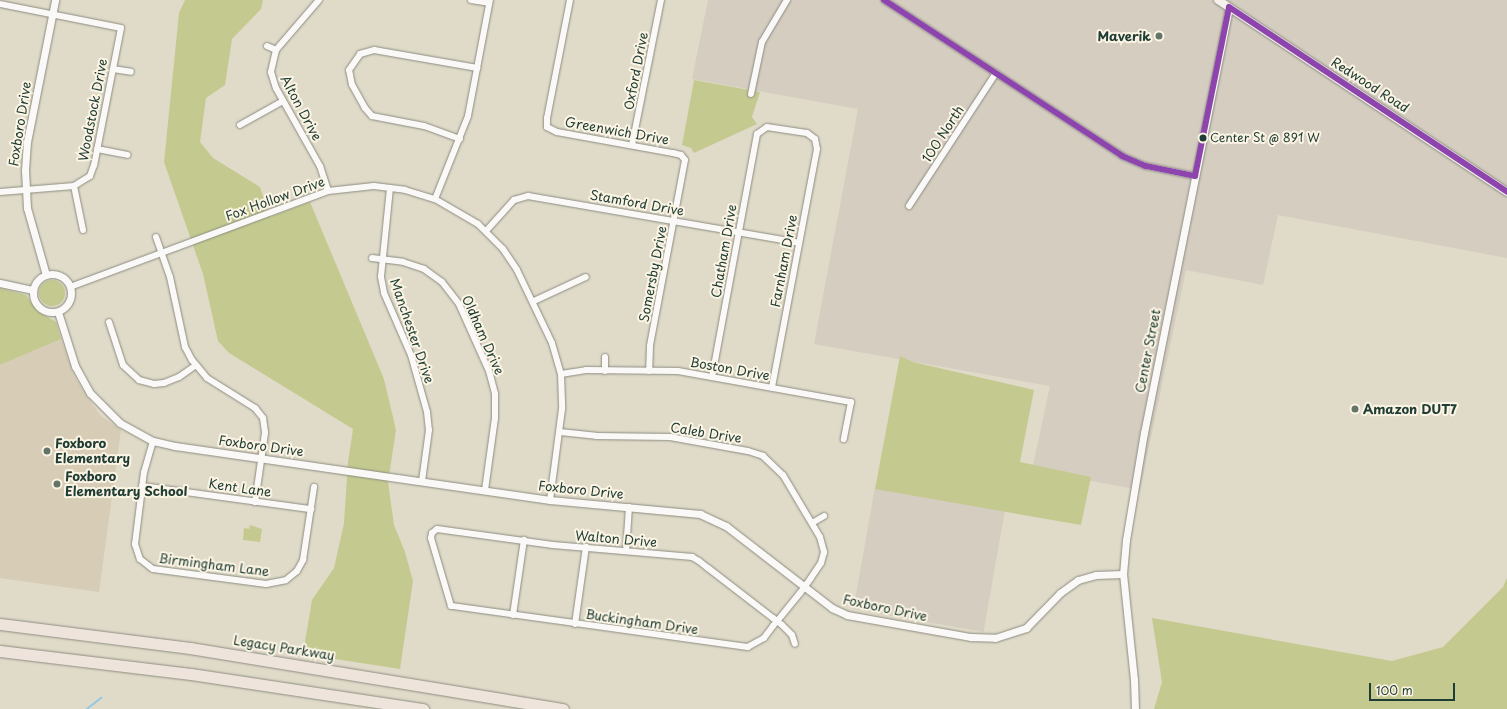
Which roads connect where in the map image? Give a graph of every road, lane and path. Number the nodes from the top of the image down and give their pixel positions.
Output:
1 (55, 0) edge
2 (319, 0) edge
3 (471, 0) edge
4 (570, 0) edge
5 (661, 0) edge
6 (788, 0) edge
7 (884, 0) edge
8 (1218, 0) edge
9 (489, 2) edge
10 (0, 4) edge
11 (1230, 4) edge
12 (52, 14) junction
13 (267, 46) dead end
14 (276, 50) junction
15 (477, 68) junction
16 (113, 69) junction
17 (131, 72) dead end
18 (996, 73) junction
19 (751, 94) dead end
20 (283, 101) junction
21 (240, 125) dead end
22 (460, 139) junction
23 (815, 139) joint
24 (632, 145) junction
25 (97, 150) junction
26 (127, 155) dead end
27 (684, 157) joint
28 (1195, 176) junction
29 (74, 186) junction
30 (390, 188) junction
31 (25, 190) junction
32 (0, 192) edge
33 (328, 192) junction
34 (1507, 192) edge
35 (435, 199) junction
36 (909, 206) dead end
37 (674, 220) junction
38 (83, 230) dead end
39 (486, 231) junction
40 (739, 232) junction
41 (156, 237) dead end
42 (799, 243) junction
43 (162, 253) junction
44 (372, 258) dead end
45 (381, 259) junction
46 (46, 275) junction
47 (586, 277) dead end
48 (0, 284) edge
49 (70, 287) junction
50 (33, 290) junction
51 (534, 301) junction
52 (58, 312) junction
53 (109, 322) dead end
54 (605, 357) dead end
55 (195, 366) junction
56 (605, 371) junction
57 (649, 371) junction
58 (561, 374) junction
59 (712, 377) junction
60 (772, 388) junction
61 (560, 432) junction
62 (844, 439) dead end
63 (153, 441) junction
64 (261, 458) junction
65 (422, 481) junction
66 (142, 486) junction
67 (314, 487) dead end
68 (485, 490) junction
69 (550, 500) junction
70 (255, 502) junction
71 (629, 507) junction
72 (311, 509) junction
73 (824, 516) dead end
74 (812, 523) junction
75 (524, 540) junction
76 (586, 547) junction
77 (626, 551) junction
78 (1123, 574) junction
79 (804, 586) junction
80 (450, 606) joint
81 (513, 615) junction
82 (777, 621) junction
83 (0, 624) edge
84 (576, 624) junction
85 (795, 644) dead end
86 (0, 651) edge
87 (423, 709) edge
88 (563, 709) edge
89 (1134, 709) edge

1 - 12 street, Foxboro Drive
2 - 14 street, Alton Drive
3 - 9 street
4 - 24 street, Greenwich Drive
5 - 24 street, Oxford Drive
6 - 19 street
7 - 18 street
8 - 11 main road, Redwood Road
9 - 15 street
10 - 12 street
11 - 28 street, Center Street
11 - 34 main road, Redwood Road
12 - 16 street, Woodstock Drive
12 - 31 street, Foxboro Drive
13 - 14 street
14 - 20 street, Alton Drive
15 - 22 street
15 - 22 street
16 - 17 street
16 - 25 street, Woodstock Drive
18 - 28 street
18 - 36 street, 100 North
20 - 21 street
20 - 33 street, Alton Drive
22 - 35 street
23 - 40 street, Chatham Drive
23 - 42 street, Farnham Drive
24 - 27 street, Greenwich Drive
25 - 26 street
25 - 29 street, Woodstock Drive
27 - 37 street, Somersby Drive
28 - 78 street, Center Street
29 - 31 street
29 - 38 street
30 - 33 street, Fox Hollow Drive
30 - 35 street, Fox Hollow Drive
30 - 45 street, Manchester Drive
31 - 32 street
31 - 46 street, Foxboro Drive
33 - 43 street, Fox Hollow Drive
35 - 39 street, Fox Hollow Drive
37 - 39 street, Stamford Drive
37 - 40 street, Stamford Drive
37 - 57 street, Somersby Drive
39 - 51 street, Fox Hollow Drive
40 - 42 street, Stamford Drive
40 - 59 street, Chatham Drive
41 - 43 street
42 - 60 street, Farnham Drive
43 - 49 street, Fox Hollow Drive
43 - 55 street
44 - 45 street
45 - 65 street, Manchester Drive
45 - 68 street, Oldham Drive
46 - 49 street
46 - 50 street
47 - 51 street
48 - 50 street
49 - 52 street
50 - 52 street
51 - 58 street, Fox Hollow Drive
52 - 63 street, Foxboro Drive
53 - 55 street
54 - 56 street
55 - 64 street
56 - 57 street, Boston Drive
56 - 58 street, Boston Drive
57 - 59 street, Boston Drive
58 - 61 street, Fox Hollow Drive
59 - 60 street, Boston Drive
60 - 62 street, Boston Drive
61 - 69 street, Fox Hollow Drive
61 - 74 street, Caleb Drive
63 - 64 street, Foxboro Drive
63 - 66 street, Birmingham Lane
64 - 65 street, Foxboro Drive
64 - 70 street
65 - 68 street, Foxboro Drive
66 - 70 street, Kent Lane
66 - 72 street, Birmingham Lane
67 - 72 street, Birmingham Lane
68 - 69 street, Foxboro Drive
69 - 71 street, Foxboro Drive
70 - 72 street, Kent Lane
71 - 77 street
71 - 79 street, Foxboro Drive
73 - 74 street
74 - 79 street, Caleb Drive
75 - 76 street, Walton Drive
75 - 80 street, Walton Drive
75 - 81 street
76 - 77 street, Walton Drive
76 - 84 street
77 - 82 street, Walton Drive
78 - 79 street, Foxboro Drive
78 - 89 street, Center Street
79 - 82 street, Buckingham Drive
80 - 81 street, Buckingham Drive
81 - 84 street, Buckingham Drive
82 - 84 street, Buckingham Drive
82 - 85 street, Walton Drive
83 - 88 highway, Legacy Parkway
86 - 87 highway

